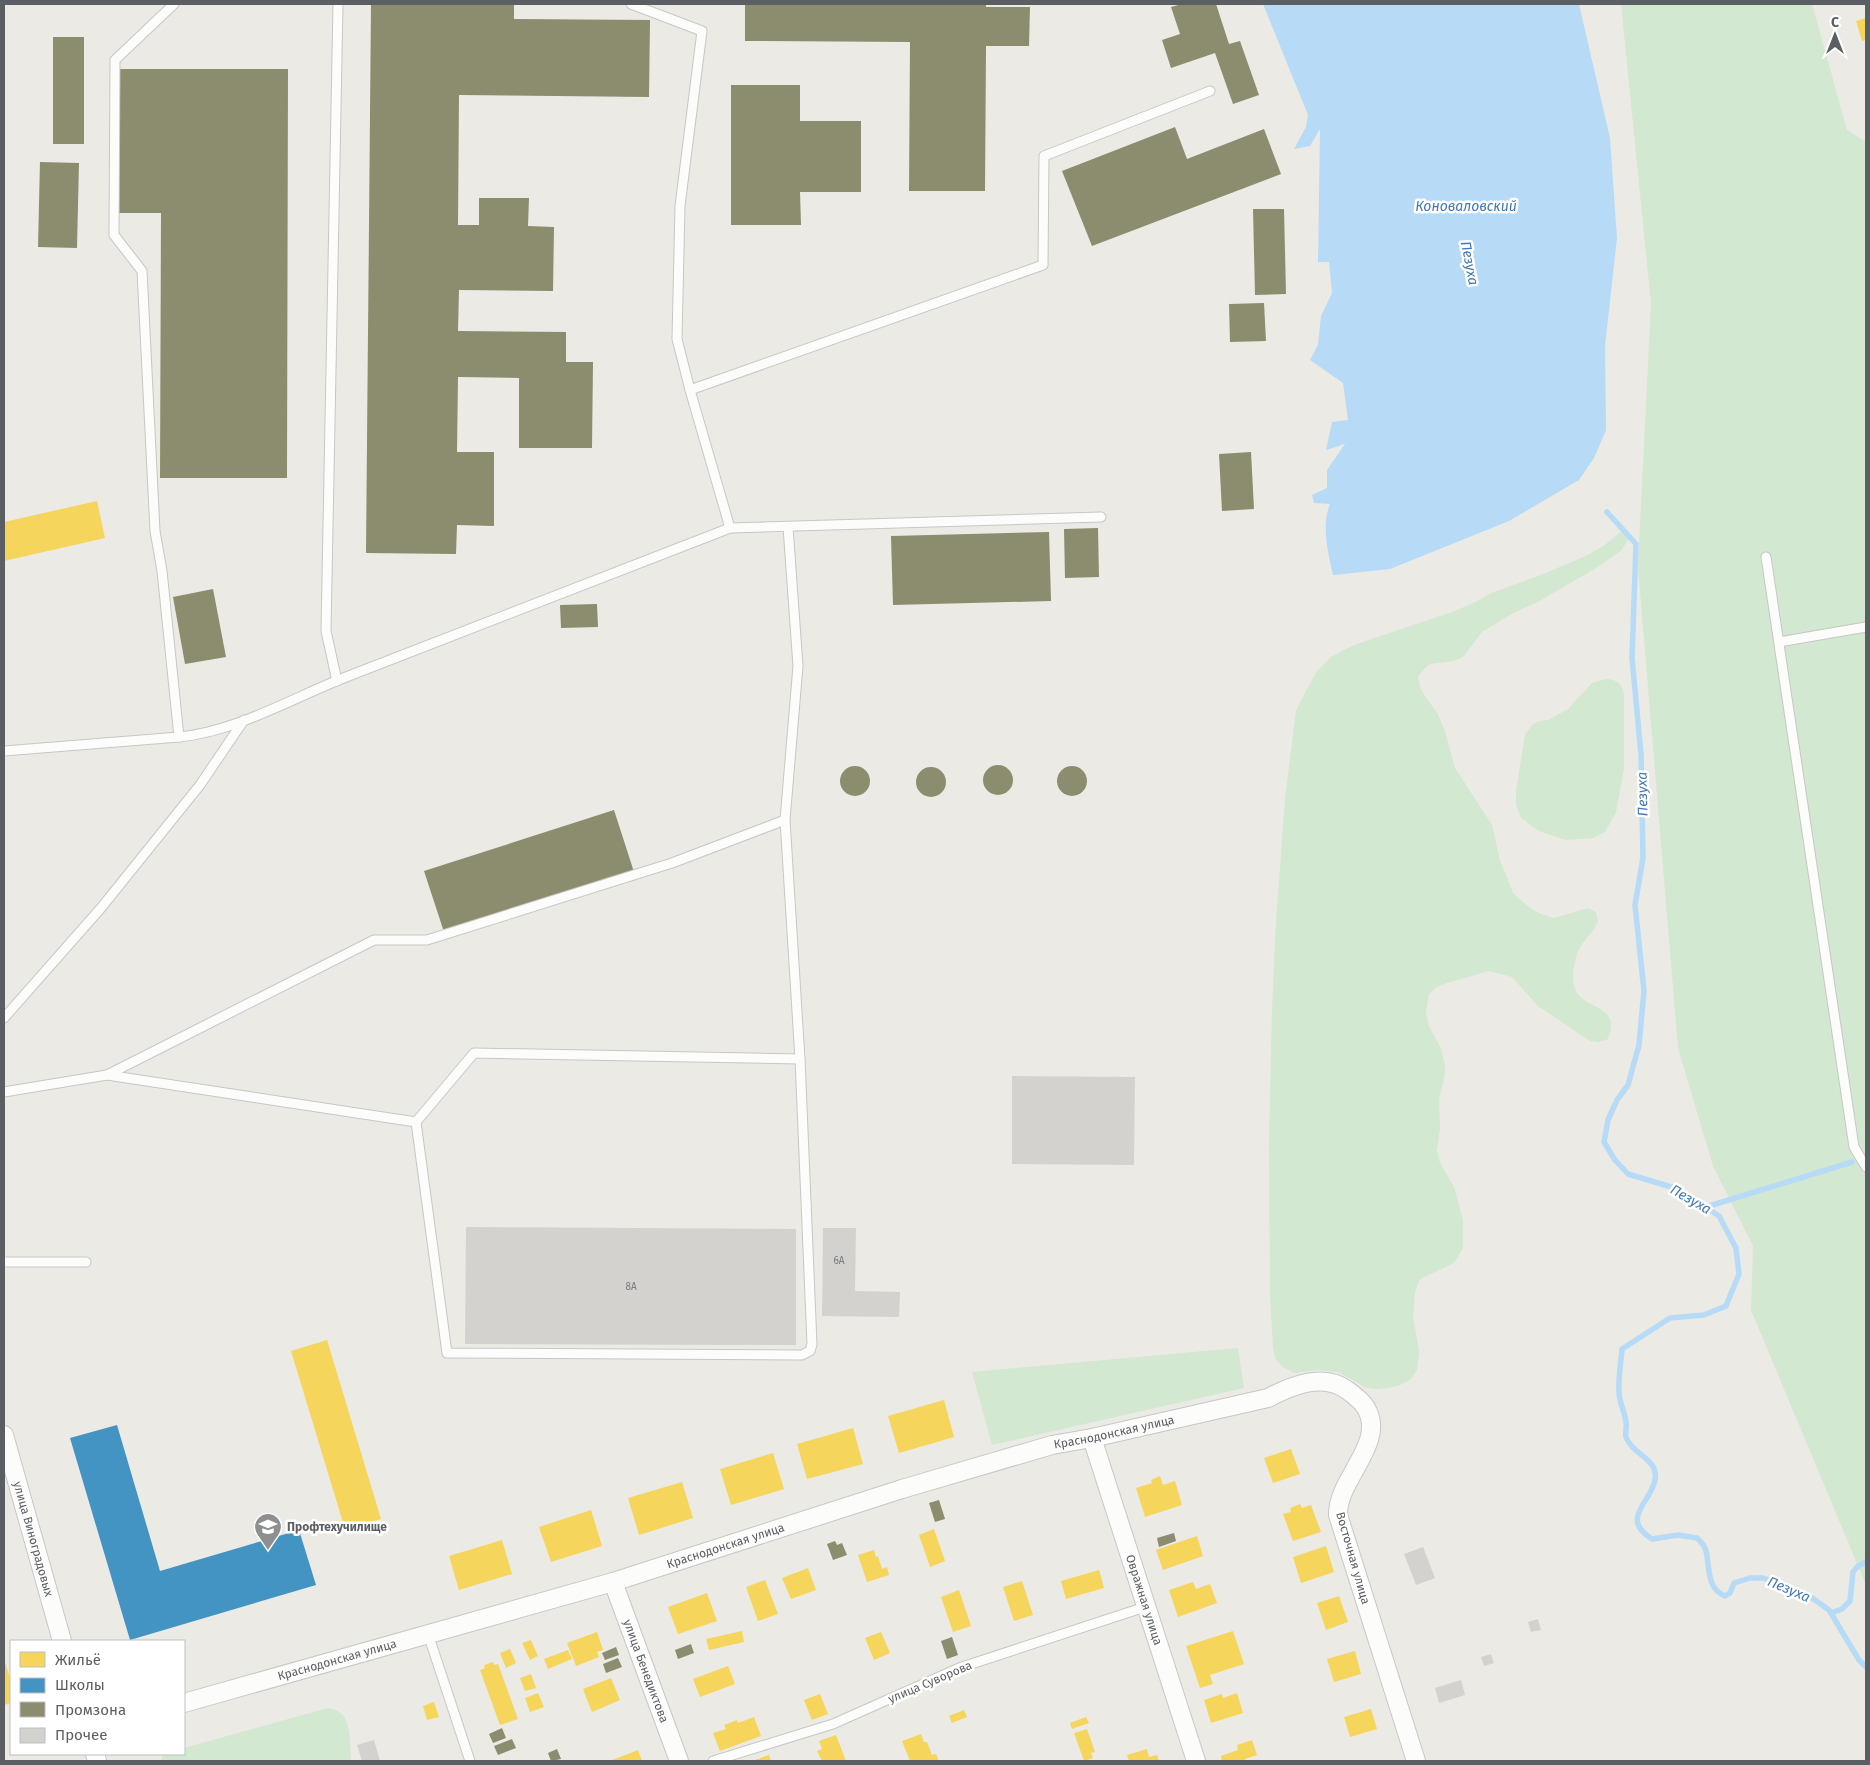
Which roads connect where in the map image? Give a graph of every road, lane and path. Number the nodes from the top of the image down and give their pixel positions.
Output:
1 (174, 4) edge
2 (338, 4) edge
3 (631, 4) edge
4 (1210, 91) dead end
5 (690, 390) junction
6 (1101, 517) dead end
7 (788, 527) junction
8 (730, 528) junction
9 (1766, 557) dead end
10 (1866, 627) edge
11 (1779, 642) junction
12 (337, 681) junction
13 (244, 720) junction
14 (179, 737) junction
15 (4, 751) edge
16 (785, 820) junction
17 (4, 1018) edge
18 (800, 1059) junction
19 (107, 1075) junction
20 (4, 1092) edge
21 (416, 1122) junction
22 (1866, 1168) edge
23 (4, 1262) edge
24 (86, 1262) dead end
25 (1268, 1398) joint
26 (4, 1435) edge
27 (1092, 1438) junction
28 (613, 1582) junction
29 (1148, 1606) junction
30 (428, 1634) junction
31 (62, 1640) edge
32 (185, 1703) edge
33 (470, 1761) edge
34 (679, 1761) edge
35 (713, 1761) edge
36 (1196, 1761) edge
37 (1416, 1761) edge

1 - 14 lane
2 - 12 lane
3 - 5 lane
4 - 5 lane
5 - 8 lane
6 - 7 lane
7 - 8 lane
7 - 16 lane
8 - 12 lane
9 - 11 lane
10 - 11 lane
11 - 22 lane
12 - 13 lane
13 - 14 lane
13 - 17 lane
14 - 15 lane
16 - 18 lane
16 - 19 lane
18 - 21 lane
18 - 21 lane
19 - 20 lane
19 - 21 lane
23 - 24 lane
25 - 27 street, Краснодонская улица
25 - 37 street, Восточная улица
26 - 31 street, улица Виноградовых
27 - 28 street, Краснодонская улица
27 - 29 street, Овражная улица
28 - 30 street, Краснодонская улица
28 - 34 street, улица Бенедиктова
29 - 35 lane, улица Суворова
29 - 36 street, Овражная улица
30 - 32 street, Краснодонская улица
30 - 33 lane

